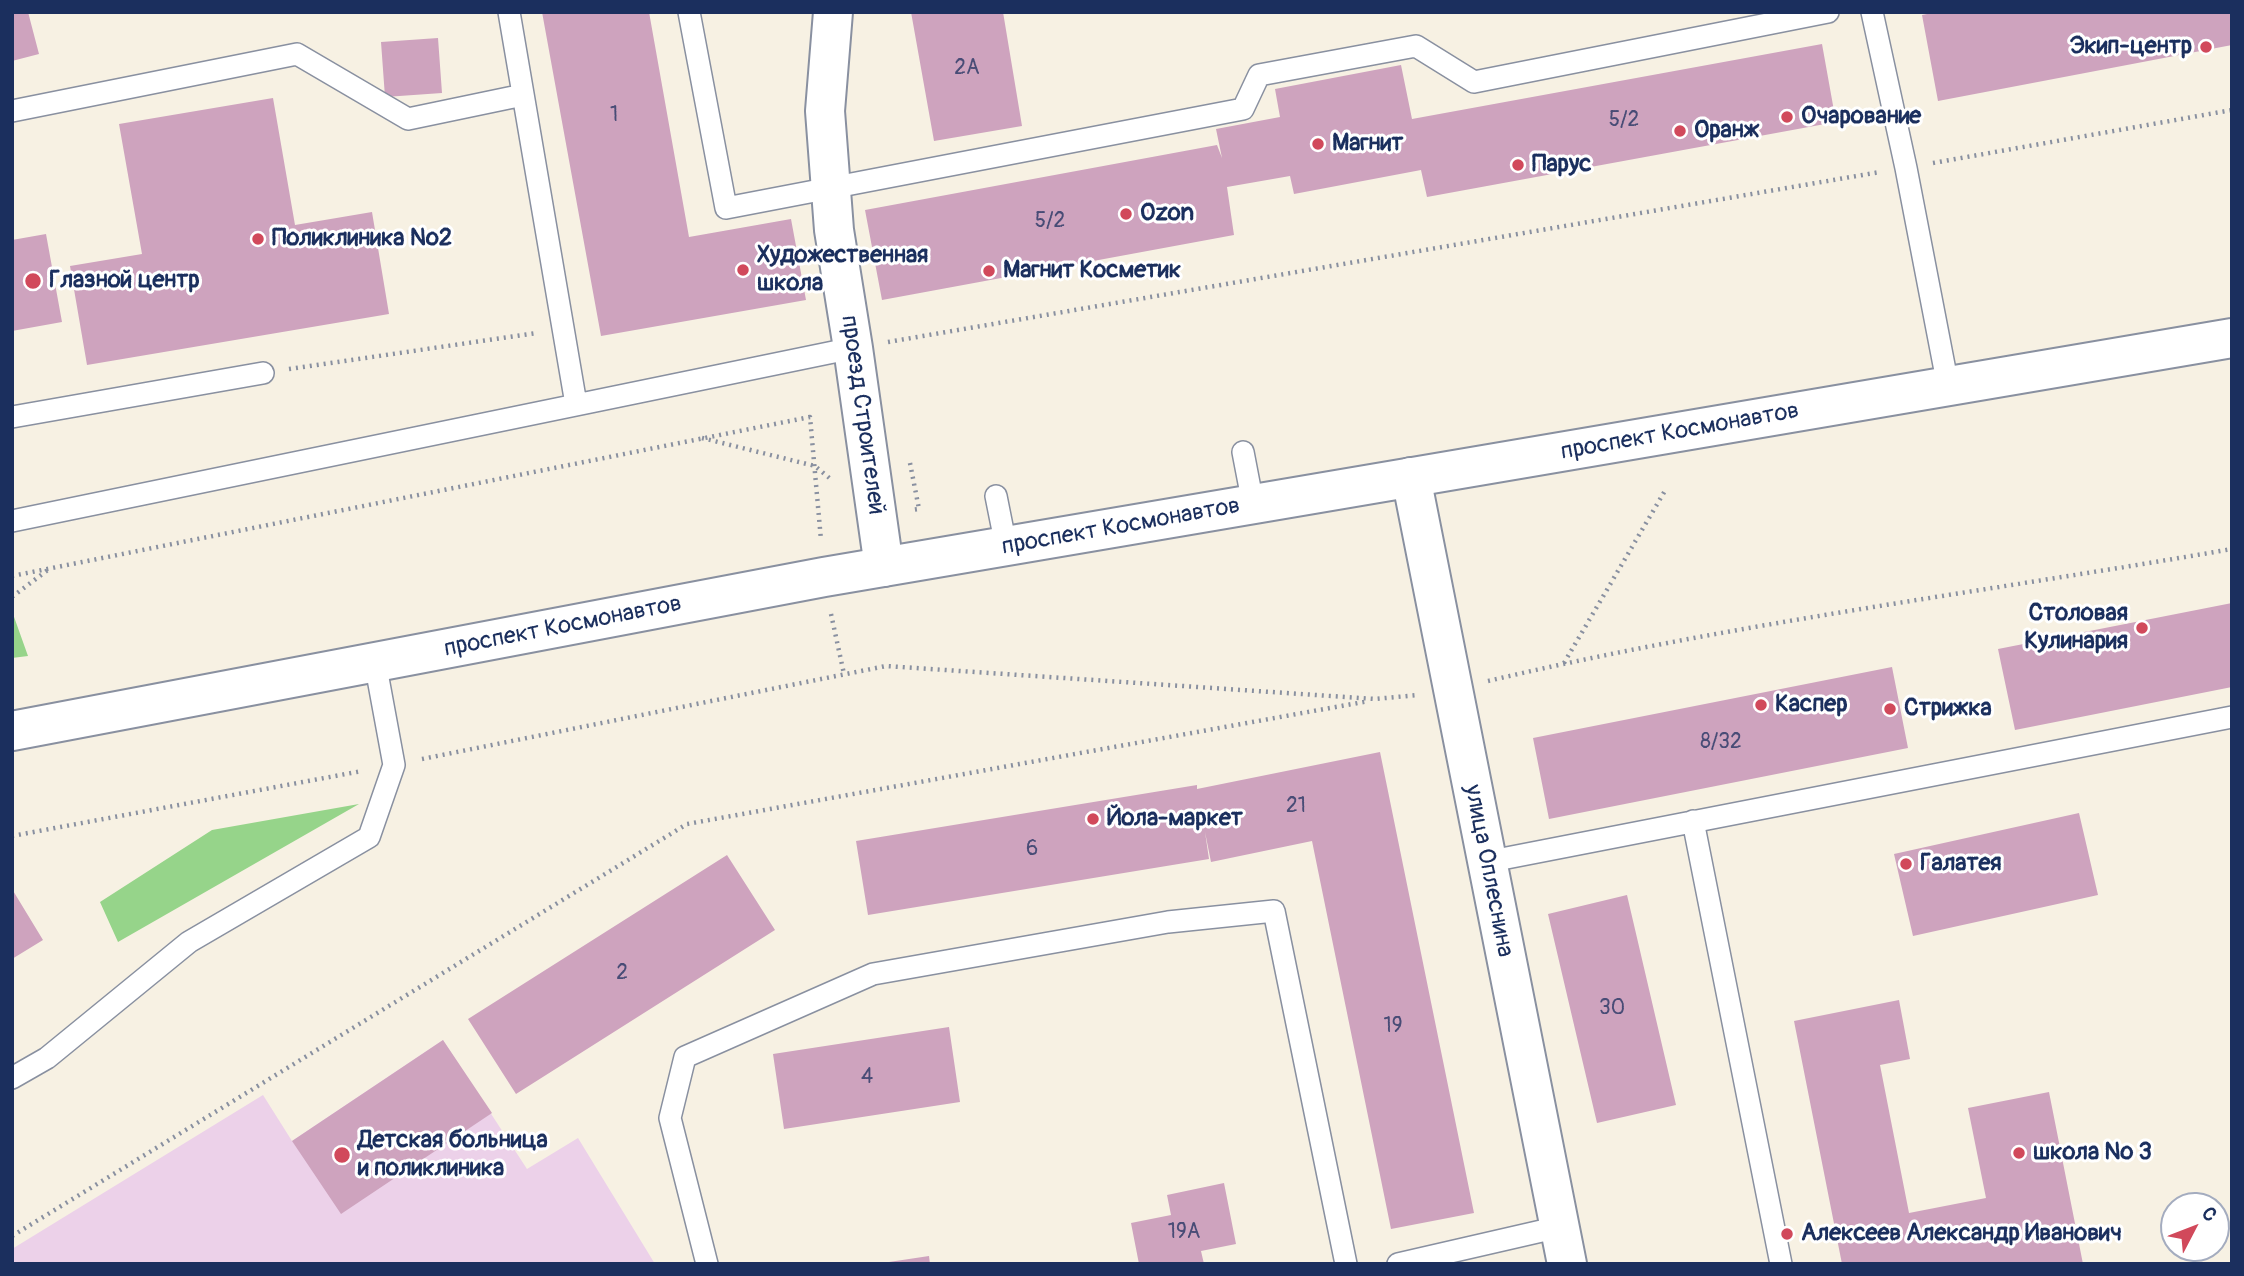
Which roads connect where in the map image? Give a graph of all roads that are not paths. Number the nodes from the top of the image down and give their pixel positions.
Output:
1 (509, 12) edge
2 (689, 12) edge
3 (833, 12) edge
4 (1828, 12) edge
5 (1871, 12) edge
6 (523, 95) junction
7 (12, 111) edge
8 (831, 187) junction
9 (2232, 338) edge
10 (871, 351) junction
11 (263, 373) road end
12 (1948, 386) junction
13 (576, 404) junction
14 (12, 417) edge
15 (1243, 452) dead end
16 (1410, 477) junction
17 (996, 496) dead end
18 (1253, 504) junction
19 (12, 521) edge
20 (1006, 546) junction
21 (884, 567) junction
22 (375, 662) junction
23 (2232, 717) edge
24 (12, 731) edge
25 (1693, 821) junction
26 (1486, 862) junction
27 (12, 1078) edge
28 (1563, 1245) edge
29 (707, 1264) edge
30 (1346, 1264) edge
31 (1398, 1264) edge
32 (1780, 1264) edge

1 - 6 lane
2 - 8 lane
3 - 8 main road, проезд Строителей
4 - 8 lane
5 - 12 lane
6 - 7 lane
6 - 13 lane
8 - 10 main road, проезд Строителей
9 - 12 main road, проспект Космонавтов
10 - 13 lane
10 - 21 main road, проезд Строителей
11 - 14 lane
12 - 16 main road, проспект Космонавтов
13 - 19 lane
15 - 18 lane
16 - 18 main road, проспект Космонавтов
16 - 26 main road, улица Оплеснина
17 - 20 lane
18 - 20 main road, проспект Космонавтов
20 - 21 main road, проспект Космонавтов
21 - 22 main road, проспект Космонавтов
22 - 24 main road, проспект Космонавтов
22 - 27 lane
23 - 25 lane
25 - 26 lane
25 - 32 lane
26 - 28 main road, улица Оплеснина
28 - 31 lane
29 - 30 lane

